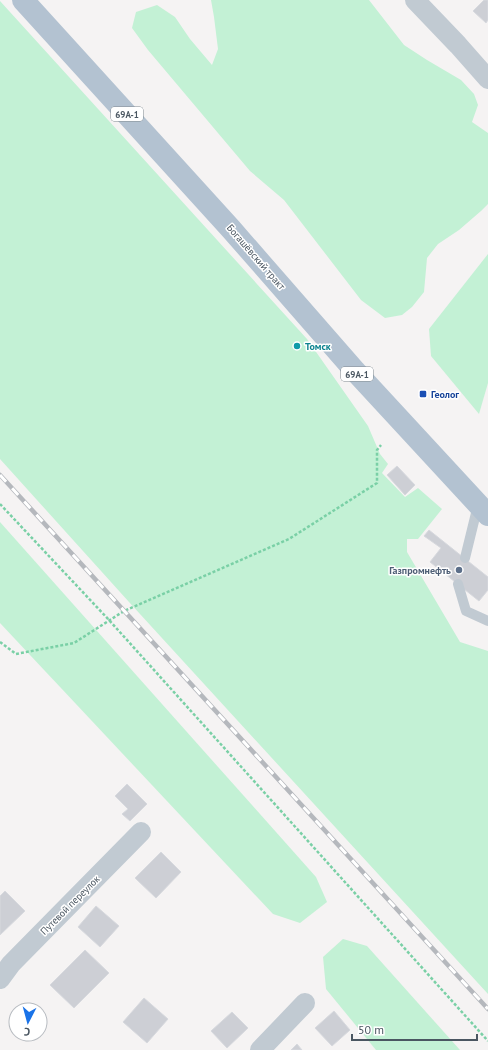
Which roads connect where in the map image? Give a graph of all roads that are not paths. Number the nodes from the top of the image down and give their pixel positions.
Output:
1 (23, 0) edge
2 (415, 0) edge
3 (488, 79) edge
4 (483, 510) edge
5 (465, 558) dead end
6 (458, 584) dead end
7 (488, 621) edge
8 (141, 832) dead end
9 (0, 979) edge
10 (305, 1003) dead end
11 (260, 1050) edge

1 - 4 main road, Богашёвский тракт / 69А-1
2 - 3 street
4 - 5 lane
6 - 7 lane
8 - 9 street, Путевой переулок
10 - 11 street

